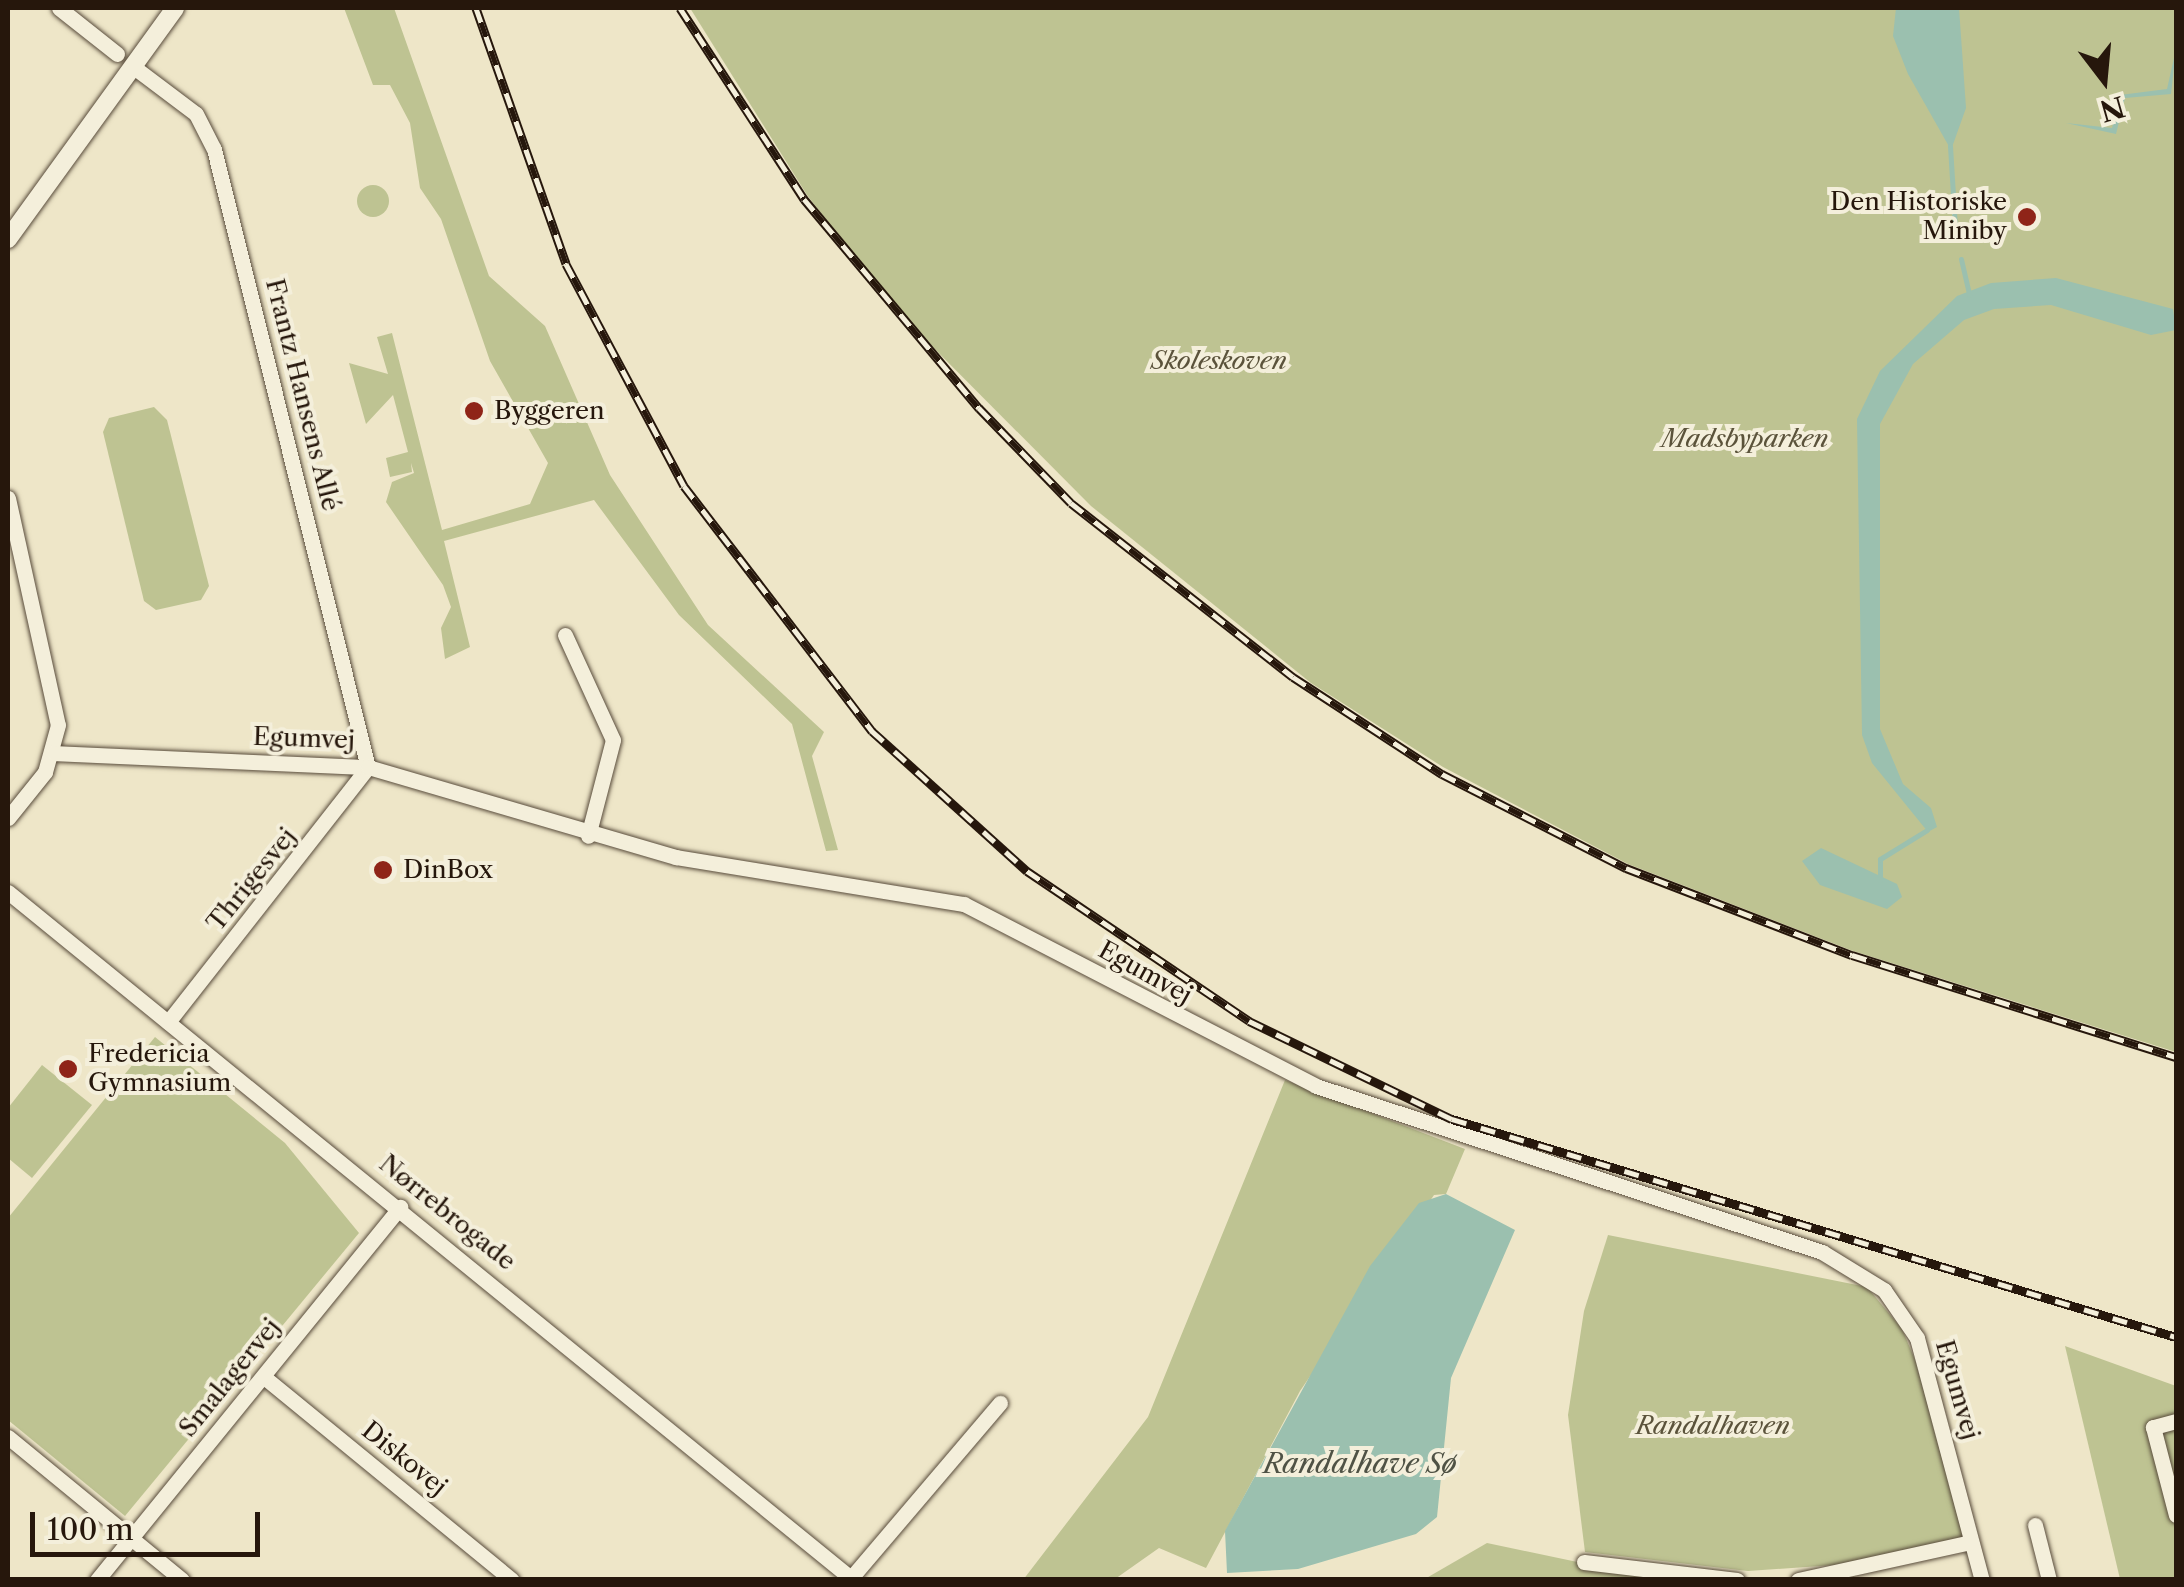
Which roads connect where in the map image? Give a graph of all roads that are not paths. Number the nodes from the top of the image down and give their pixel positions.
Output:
1 (59, 8) edge
2 (176, 8) edge
3 (117, 54) dead end
4 (134, 68) junction
5 (8, 239) edge
6 (8, 498) edge
7 (564, 634) dead end
8 (54, 754) junction
9 (368, 767) junction
10 (8, 818) edge
11 (588, 836) junction
12 (8, 892) edge
13 (168, 1022) junction
14 (400, 1207) junction
15 (264, 1377) junction
16 (1000, 1402) dead end
17 (2176, 1420) edge
18 (8, 1438) edge
19 (2176, 1515) edge
20 (2035, 1525) dead end
21 (131, 1538) junction
22 (1972, 1542) junction
23 (1584, 1562) dead end
24 (852, 1579) edge
25 (97, 1580) edge
26 (182, 1580) edge
27 (512, 1580) edge
28 (1738, 1580) edge
29 (1798, 1580) edge
30 (1982, 1580) edge
31 (2050, 1580) edge

1 - 3 street
2 - 4 street
4 - 5 street
4 - 9 street, Frantz Hansens Allé
6 - 8 street
7 - 11 street
8 - 9 street, Egumvej
8 - 10 street
9 - 11 street, Egumvej
9 - 13 street, Thrigesvej
11 - 22 street, Egumvej
12 - 13 street, Nørrebrogade
13 - 14 street, Nørrebrogade
14 - 15 street, Smalagervej
14 - 24 street, Nørrebrogade
15 - 21 street, Smalagervej
15 - 27 street, Diskovej
16 - 24 street, Nørrebrogade
17 - 19 street
18 - 21 street
20 - 31 street
21 - 25 street, Smalagervej
21 - 26 street
22 - 29 street
22 - 30 street, Egumvej
23 - 28 street

